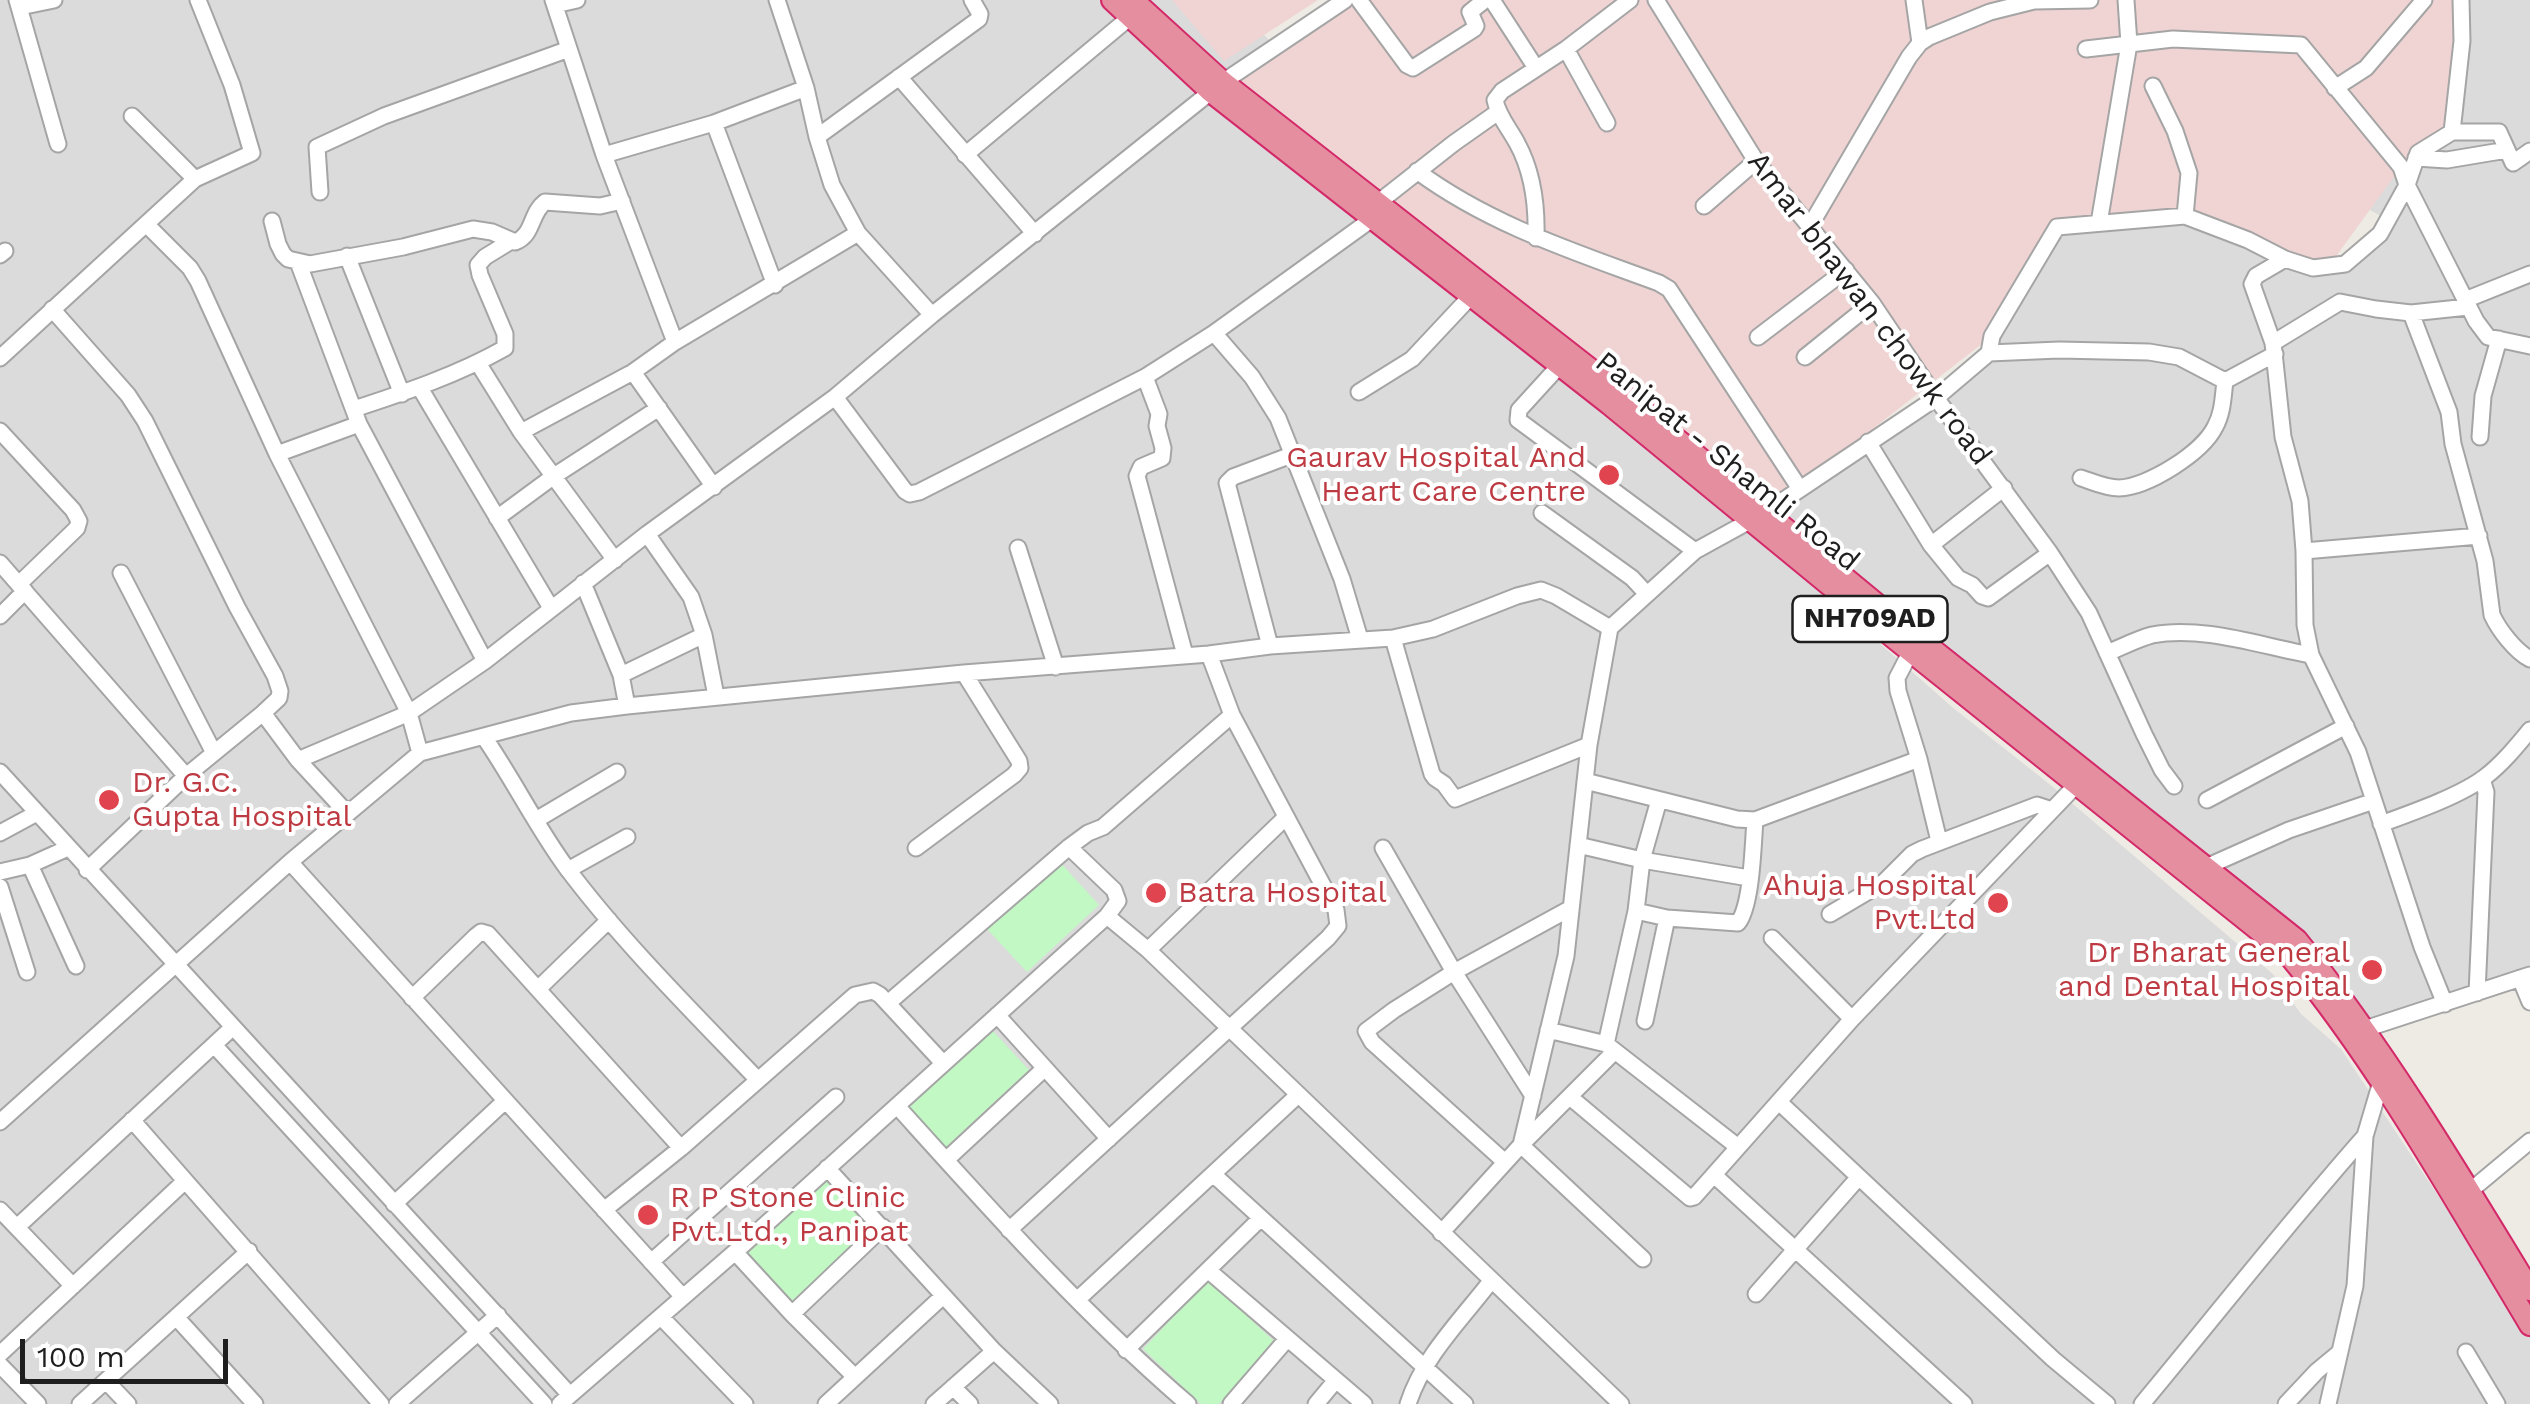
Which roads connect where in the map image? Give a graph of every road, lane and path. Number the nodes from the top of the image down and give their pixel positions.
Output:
1 (54, 0) edge
2 (198, 0) edge
3 (578, 0) edge
4 (778, 0) edge
5 (972, 0) edge
6 (1112, 0) edge
7 (1345, 0) edge
8 (1358, 0) edge
9 (1489, 0) edge
10 (1630, 0) edge
11 (1656, 0) edge
12 (1914, 0) edge
13 (2090, 0) edge
14 (2126, 0) edge
15 (2424, 0) edge
16 (2461, 0) edge
17 (19, 3) edge
18 (554, 3) edge
19 (1131, 9) edge
20 (1920, 43) junction
21 (2130, 44) junction
22 (569, 48) junction
23 (1566, 49) junction
24 (2086, 49) dead end
25 (1536, 68) junction
26 (899, 77) junction
27 (2153, 86) dead end
28 (1217, 87) junction
29 (806, 88) junction
30 (2334, 88) junction
31 (1498, 112) junction
32 (132, 116) dead end
33 (714, 122) junction
34 (1607, 123) dead end
35 (2452, 132) junction
36 (816, 137) junction
37 (58, 144) dead end
38 (2507, 150) junction
39 (2530, 151) edge
40 (604, 155) junction
41 (965, 155) junction
42 (2416, 158) junction
43 (1756, 161) junction
44 (1417, 171) junction
45 (194, 179) junction
46 (2408, 185) junction
47 (320, 192) dead end
48 (622, 201) junction
49 (1704, 206) dead end
50 (1375, 210) junction
51 (2185, 216) junction
52 (272, 221) dead end
53 (2099, 223) junction
54 (147, 225) junction
55 (1810, 226) junction
56 (858, 233) junction
57 (1035, 234) junction
58 (1536, 238) junction
59 (511, 240) junction
60 (348, 256) junction
61 (2284, 259) junction
62 (298, 262) junction
63 (1846, 270) junction
64 (2530, 274) edge
65 (775, 285) junction
66 (1471, 296) junction
67 (1872, 303) junction
68 (2467, 304) junction
69 (52, 308) junction
70 (2411, 313) junction
71 (932, 315) junction
72 (1214, 332) junction
73 (1758, 337) dead end
74 (2499, 339) junction
75 (675, 342) junction
76 (2530, 346) edge
77 (2274, 348) junction
78 (1989, 353) junction
79 (1804, 357) dead end
80 (0, 358) edge
81 (478, 363) junction
82 (1560, 365) junction
83 (633, 372) junction
84 (1145, 378) junction
85 (2225, 381) junction
86 (420, 388) junction
87 (1359, 392) dead end
88 (402, 394) junction
89 (834, 397) junction
90 (1936, 398) junction
91 (659, 408) junction
92 (356, 417) junction
93 (0, 432) edge
94 (521, 432) junction
95 (2480, 437) dead end
96 (1868, 442) junction
97 (278, 454) junction
98 (1294, 454) junction
99 (554, 476) junction
100 (2081, 478) dead end
101 (714, 487) junction
102 (2004, 488) junction
103 (1800, 489) junction
104 (1542, 513) dead end
105 (1759, 517) junction
106 (497, 518) junction
107 (648, 534) junction
108 (2478, 536) junction
109 (1931, 545) junction
110 (1018, 548) dead end
111 (1695, 550) junction
112 (2304, 552) junction
113 (2050, 553) junction
114 (615, 560) junction
115 (0, 563) edge
116 (121, 573) dead end
117 (583, 584) junction
118 (22, 588) junction
119 (1646, 593) junction
120 (551, 608) junction
121 (0, 616) edge
122 (1610, 628) junction
123 (704, 635) junction
124 (1392, 638) junction
125 (1360, 639) junction
126 (1270, 646) junction
127 (1911, 651) junction
128 (2108, 653) junction
129 (1185, 654) junction
130 (1209, 654) junction
131 (2310, 655) junction
132 (2530, 659) edge
133 (484, 661) junction
134 (1056, 667) junction
135 (964, 673) junction
136 (620, 675) junction
137 (716, 696) junction
138 (627, 706) junction
139 (263, 712) junction
140 (408, 713) junction
141 (1232, 715) junction
142 (2346, 726) junction
143 (2530, 730) edge
144 (484, 737) junction
145 (1589, 745) junction
146 (214, 753) junction
147 (420, 753) junction
148 (1919, 759) junction
149 (298, 760) junction
150 (0, 772) edge
151 (616, 772) dead end
152 (186, 776) junction
153 (2082, 778) junction
154 (2482, 779) junction
155 (1585, 780) junction
156 (2174, 786) dead end
157 (1658, 800) junction
158 (2207, 800) dead end
159 (2374, 801) junction
160 (2052, 810) junction
161 (37, 813) junction
162 (347, 814) junction
163 (1286, 817) junction
164 (536, 820) junction
165 (1755, 820) junction
166 (2381, 824) junction
167 (0, 833) edge
168 (628, 837) dead end
169 (1939, 841) junction
170 (1578, 845) junction
171 (1069, 847) junction
172 (68, 848) junction
173 (916, 848) dead end
174 (1383, 848) dead end
175 (1642, 860) junction
176 (290, 862) junction
177 (30, 865) junction
178 (87, 870) junction
179 (568, 870) junction
180 (0, 872) edge
181 (2201, 873) junction
182 (1750, 878) junction
183 (0, 887) edge
184 (1571, 908) junction
185 (1636, 911) junction
186 (1830, 914) dead end
187 (1108, 916) junction
188 (1667, 918) junction
189 (609, 920) junction
190 (1772, 938) dead end
191 (1148, 950) junction
192 (174, 964) junction
193 (76, 966) dead end
194 (27, 972) dead end
195 (1454, 972) junction
196 (2525, 976) edge
197 (539, 988) junction
198 (2476, 993) junction
199 (412, 998) junction
200 (2530, 1002) edge
201 (888, 1003) junction
202 (2445, 1004) junction
203 (996, 1015) junction
204 (1852, 1019) junction
205 (1645, 1020) dead end
206 (232, 1028) junction
207 (2365, 1029) junction
208 (1230, 1030) junction
209 (1548, 1030) junction
210 (214, 1045) junction
211 (1610, 1047) junction
212 (943, 1063) junction
213 (1045, 1068) junction
214 (2386, 1074) junction
215 (758, 1080) junction
216 (1298, 1096) junction
217 (1533, 1096) junction
218 (836, 1097) dead end
219 (1570, 1097) junction
220 (505, 1102) junction
221 (1779, 1102) junction
222 (897, 1106) junction
223 (132, 1120) junction
224 (0, 1122) edge
225 (2365, 1136) junction
226 (1110, 1139) junction
227 (1521, 1146) junction
228 (1738, 1147) junction
229 (681, 1148) junction
230 (2528, 1150) edge
231 (946, 1160) junction
232 (1505, 1162) junction
233 (827, 1168) junction
234 (1214, 1175) junction
235 (1714, 1175) junction
236 (1859, 1176) junction
237 (184, 1180) junction
238 (2463, 1197) junction
239 (394, 1204) junction
240 (0, 1210) edge
241 (604, 1210) junction
242 (1260, 1220) junction
243 (16, 1227) junction
244 (883, 1227) junction
245 (1009, 1230) junction
246 (1441, 1233) junction
247 (1795, 1249) junction
248 (248, 1251) junction
249 (735, 1252) junction
250 (1642, 1259) dead end
251 (651, 1262) junction
252 (1208, 1271) junction
253 (1491, 1281) junction
254 (73, 1286) junction
255 (2530, 1290) edge
256 (1756, 1294) dead end
257 (943, 1296) junction
258 (684, 1297) junction
259 (1076, 1300) junction
260 (792, 1314) junction
261 (498, 1316) junction
262 (176, 1317) junction
263 (661, 1317) junction
264 (2530, 1325) edge
265 (478, 1332) junction
266 (1287, 1339) junction
267 (1126, 1350) junction
268 (994, 1351) junction
269 (2340, 1352) junction
270 (2466, 1352) dead end
271 (0, 1354) edge
272 (0, 1364) edge
273 (1425, 1366) junction
274 (855, 1377) junction
275 (1336, 1380) junction
276 (106, 1381) junction
277 (952, 1387) junction
278 (1172, 1390) junction
279 (565, 1400) edge
280 (38, 1404) edge
281 (80, 1404) edge
282 (128, 1404) edge
283 (254, 1404) edge
284 (381, 1404) edge
285 (397, 1404) edge
286 (544, 1404) edge
287 (745, 1404) edge
288 (826, 1404) edge
289 (934, 1404) edge
290 (970, 1404) edge
291 (1050, 1404) edge
292 (1159, 1404) edge
293 (1188, 1404) edge
294 (1231, 1404) edge
295 (1316, 1404) edge
296 (1364, 1404) edge
297 (1408, 1404) edge
298 (1465, 1404) edge
299 (1621, 1404) edge
300 (1964, 1404) edge
301 (2107, 1404) edge
302 (2142, 1404) edge
303 (2286, 1404) edge
304 (2328, 1404) edge
305 (2497, 1404) edge

1 - 17 street
2 - 45 street
3 - 18 street
4 - 29 street
5 - 26 street
6 - 19 highway, Panipat - Shamli Road / NH709AD
7 - 28 street
8 - 9 street
9 - 25 street
10 - 23 street
11 - 43 street, Amar bhawan chowk road
12 - 20 street
13 - 20 street
14 - 21 street
15 - 30 street
16 - 35 street
17 - 37 street
18 - 22 street
19 - 28 highway, Panipat - Shamli Road / NH709AD
19 - 41 street
20 - 55 street
21 - 24 street
21 - 30 street
21 - 53 street
22 - 40 street
22 - 47 street
23 - 25 street
23 - 34 street
25 - 31 street
26 - 36 street
26 - 41 street
27 - 51 street
28 - 50 highway, Panipat - Shamli Road / NH709AD
28 - 57 street
29 - 33 street
29 - 36 street
30 - 46 street
31 - 44 street
31 - 58 street
32 - 45 street
33 - 40 street
33 - 65 street
35 - 38 street
35 - 42 street
36 - 56 street
38 - 39 street
38 - 42 street
40 - 48 street
41 - 57 street
42 - 46 street
43 - 49 street
43 - 55 street, Amar bhawan chowk road
44 - 50 street
44 - 58 street
45 - 54 street
46 - 61 street
46 - 68 street
48 - 59 street
48 - 75 street
50 - 66 highway, Panipat - Shamli Road / NH709AD
50 - 72 street
50 - 105 highway, Panipat - Shamli Road / NH709AD
51 - 53 street
51 - 61 street
52 - 62 street
53 - 78 street
54 - 69 street
54 - 97 street
55 - 63 street, Amar bhawan chowk road
56 - 65 street
56 - 71 street
57 - 71 street
58 - 103 street
59 - 60 street
59 - 81 street
60 - 62 street
60 - 88 street
61 - 77 street
62 - 92 street
63 - 67 street, Amar bhawan chowk road
63 - 73 street
64 - 68 street
65 - 75 street
66 - 82 highway, Panipat - Shamli Road / NH709AD
66 - 87 street
67 - 79 street
67 - 90 street, Amar bhawan chowk road
68 - 70 street
68 - 74 street
69 - 80 street
69 - 139 street
70 - 77 street
70 - 108 street
71 - 89 street
72 - 84 street
72 - 98 street
74 - 76 street
74 - 95 street
75 - 83 street
77 - 85 street
77 - 112 street
78 - 85 street
78 - 90 street
81 - 86 street
81 - 94 street
82 - 105 highway, Panipat - Shamli Road / NH709AD
82 - 111 street
83 - 91 street
83 - 94 street
84 - 89 street
84 - 129 street
85 - 100 street
86 - 88 street
86 - 106 street
88 - 92 street
89 - 101 street
90 - 96 street
90 - 102 street, Amar bhawan chowk road
91 - 99 street
91 - 101 street
92 - 97 street
92 - 133 street
93 - 118 street
94 - 99 street
96 - 103 street
96 - 109 street
97 - 140 street
98 - 125 street
98 - 126 street
99 - 106 street
99 - 114 street
101 - 107 street
102 - 109 street
102 - 113 street, Amar bhawan chowk road
103 - 105 street
104 - 119 street
105 - 111 street
105 - 127 highway, Panipat - Shamli Road / NH709AD
105 - 153 highway, Panipat - Shamli Road / NH709AD
106 - 120 street
107 - 114 street
107 - 123 street
108 - 112 street
108 - 132 street
109 - 113 street
110 - 134 street
111 - 119 street
112 - 131 street
113 - 128 street, Amar bhawan chowk road
114 - 117 street
115 - 118 street
116 - 146 street
117 - 120 street
117 - 136 street
118 - 121 street
118 - 152 street
119 - 122 street
120 - 133 street
122 - 124 street
122 - 145 street
123 - 136 street
123 - 137 street
124 - 125 street
124 - 145 street
125 - 126 street
126 - 130 street
127 - 148 street
127 - 153 highway, Panipat - Shamli Road / NH709AD
128 - 131 street
128 - 156 street, Amar bhawan chowk road
129 - 130 street
129 - 134 street
130 - 141 street
131 - 142 street
133 - 140 street
134 - 135 street
135 - 137 street
135 - 173 street
136 - 138 street
137 - 138 street
138 - 144 street
139 - 146 street
139 - 149 street
140 - 147 street
140 - 149 street
141 - 163 street
141 - 171 street
142 - 158 street
142 - 159 street
143 - 154 street
144 - 147 street
144 - 164 street
145 - 155 street
146 - 152 street
147 - 162 street
148 - 165 street
148 - 169 street
149 - 162 street
150 - 161 street
151 - 164 street
152 - 178 street
153 - 160 street
153 - 181 highway, Panipat - Shamli Road / NH709AD
154 - 166 street
154 - 198 street
155 - 157 street
155 - 170 street
157 - 165 street
157 - 175 street
159 - 166 street
159 - 181 street
160 - 169 street
160 - 204 street
161 - 167 street
161 - 172 street
162 - 176 street
163 - 191 street
163 - 208 street
164 - 179 street
165 - 182 street
166 - 202 street
168 - 179 street
169 - 186 street
170 - 175 street
170 - 184 street
171 - 187 street
171 - 201 street
172 - 177 street
172 - 178 street
174 - 195 street
175 - 182 street
175 - 185 street
176 - 192 street
176 - 199 street
177 - 180 street
177 - 193 street
178 - 192 street
179 - 189 street
181 - 207 highway, Panipat - Shamli Road / NH709AD
181 - 214 highway, Panipat - Shamli Road / NH709AD
182 - 188 street
183 - 194 street
184 - 195 street
184 - 209 street
185 - 188 street
185 - 211 street
187 - 191 street
187 - 203 street
188 - 205 street
189 - 197 street
189 - 215 street
190 - 204 street
191 - 208 street
192 - 206 street
192 - 224 street
195 - 217 street
195 - 232 street
196 - 198 street
196 - 200 street
197 - 199 street
197 - 229 street
198 - 202 street
199 - 220 street
201 - 212 street
201 - 215 street
202 - 207 street
203 - 212 street
203 - 213 street
204 - 221 street
206 - 210 street
206 - 239 street
207 - 214 highway, Panipat - Shamli Road / NH709AD
208 - 216 street
208 - 226 street
209 - 211 street
209 - 217 street
210 - 223 street
210 - 265 street
211 - 219 street
211 - 228 street
212 - 222 street
213 - 226 street
213 - 231 street
214 - 225 street
214 - 238 highway, Panipat - Shamli Road / NH709AD
215 - 229 street
216 - 234 street
216 - 246 street
217 - 227 street
218 - 251 street
219 - 227 street
219 - 235 street
220 - 239 street
220 - 241 street
221 - 228 street
221 - 236 street
222 - 231 street
222 - 233 street
223 - 237 street
223 - 243 street
225 - 269 street
225 - 302 street
226 - 245 street
227 - 232 street
227 - 250 street
228 - 235 street
229 - 241 street
230 - 238 street
231 - 245 street
232 - 246 street
233 - 244 street
233 - 249 street
234 - 242 street
234 - 259 street
235 - 247 street
236 - 247 street
236 - 301 street
237 - 248 street
237 - 254 street
238 - 255 highway, Panipat - Shamli Road / NH709AD
238 - 264 highway, Panipat - Shamli Road / NH709AD
239 - 261 street
240 - 243 street
241 - 251 street
242 - 252 street
242 - 273 street
243 - 254 street
244 - 257 street
244 - 260 street
245 - 259 street
246 - 253 street
247 - 256 street
247 - 300 street
248 - 262 street
248 - 284 street
249 - 258 street
249 - 260 street
251 - 258 street
252 - 266 street
252 - 267 street
253 - 273 street
253 - 299 street
254 - 271 street
257 - 268 street
257 - 274 street
258 - 263 street
259 - 267 street
260 - 274 street
261 - 265 street
261 - 279 street
262 - 276 street
262 - 283 street
263 - 279 street
263 - 287 street
265 - 285 street
265 - 286 street
266 - 275 street
266 - 294 street
267 - 278 street
268 - 277 street
268 - 291 street
269 - 303 street
269 - 304 street
270 - 305 street
272 - 280 street
273 - 297 street
273 - 298 street
274 - 288 street
275 - 295 street
275 - 296 street
276 - 281 street
276 - 282 street
277 - 289 street
277 - 290 street
278 - 292 street
278 - 293 street

